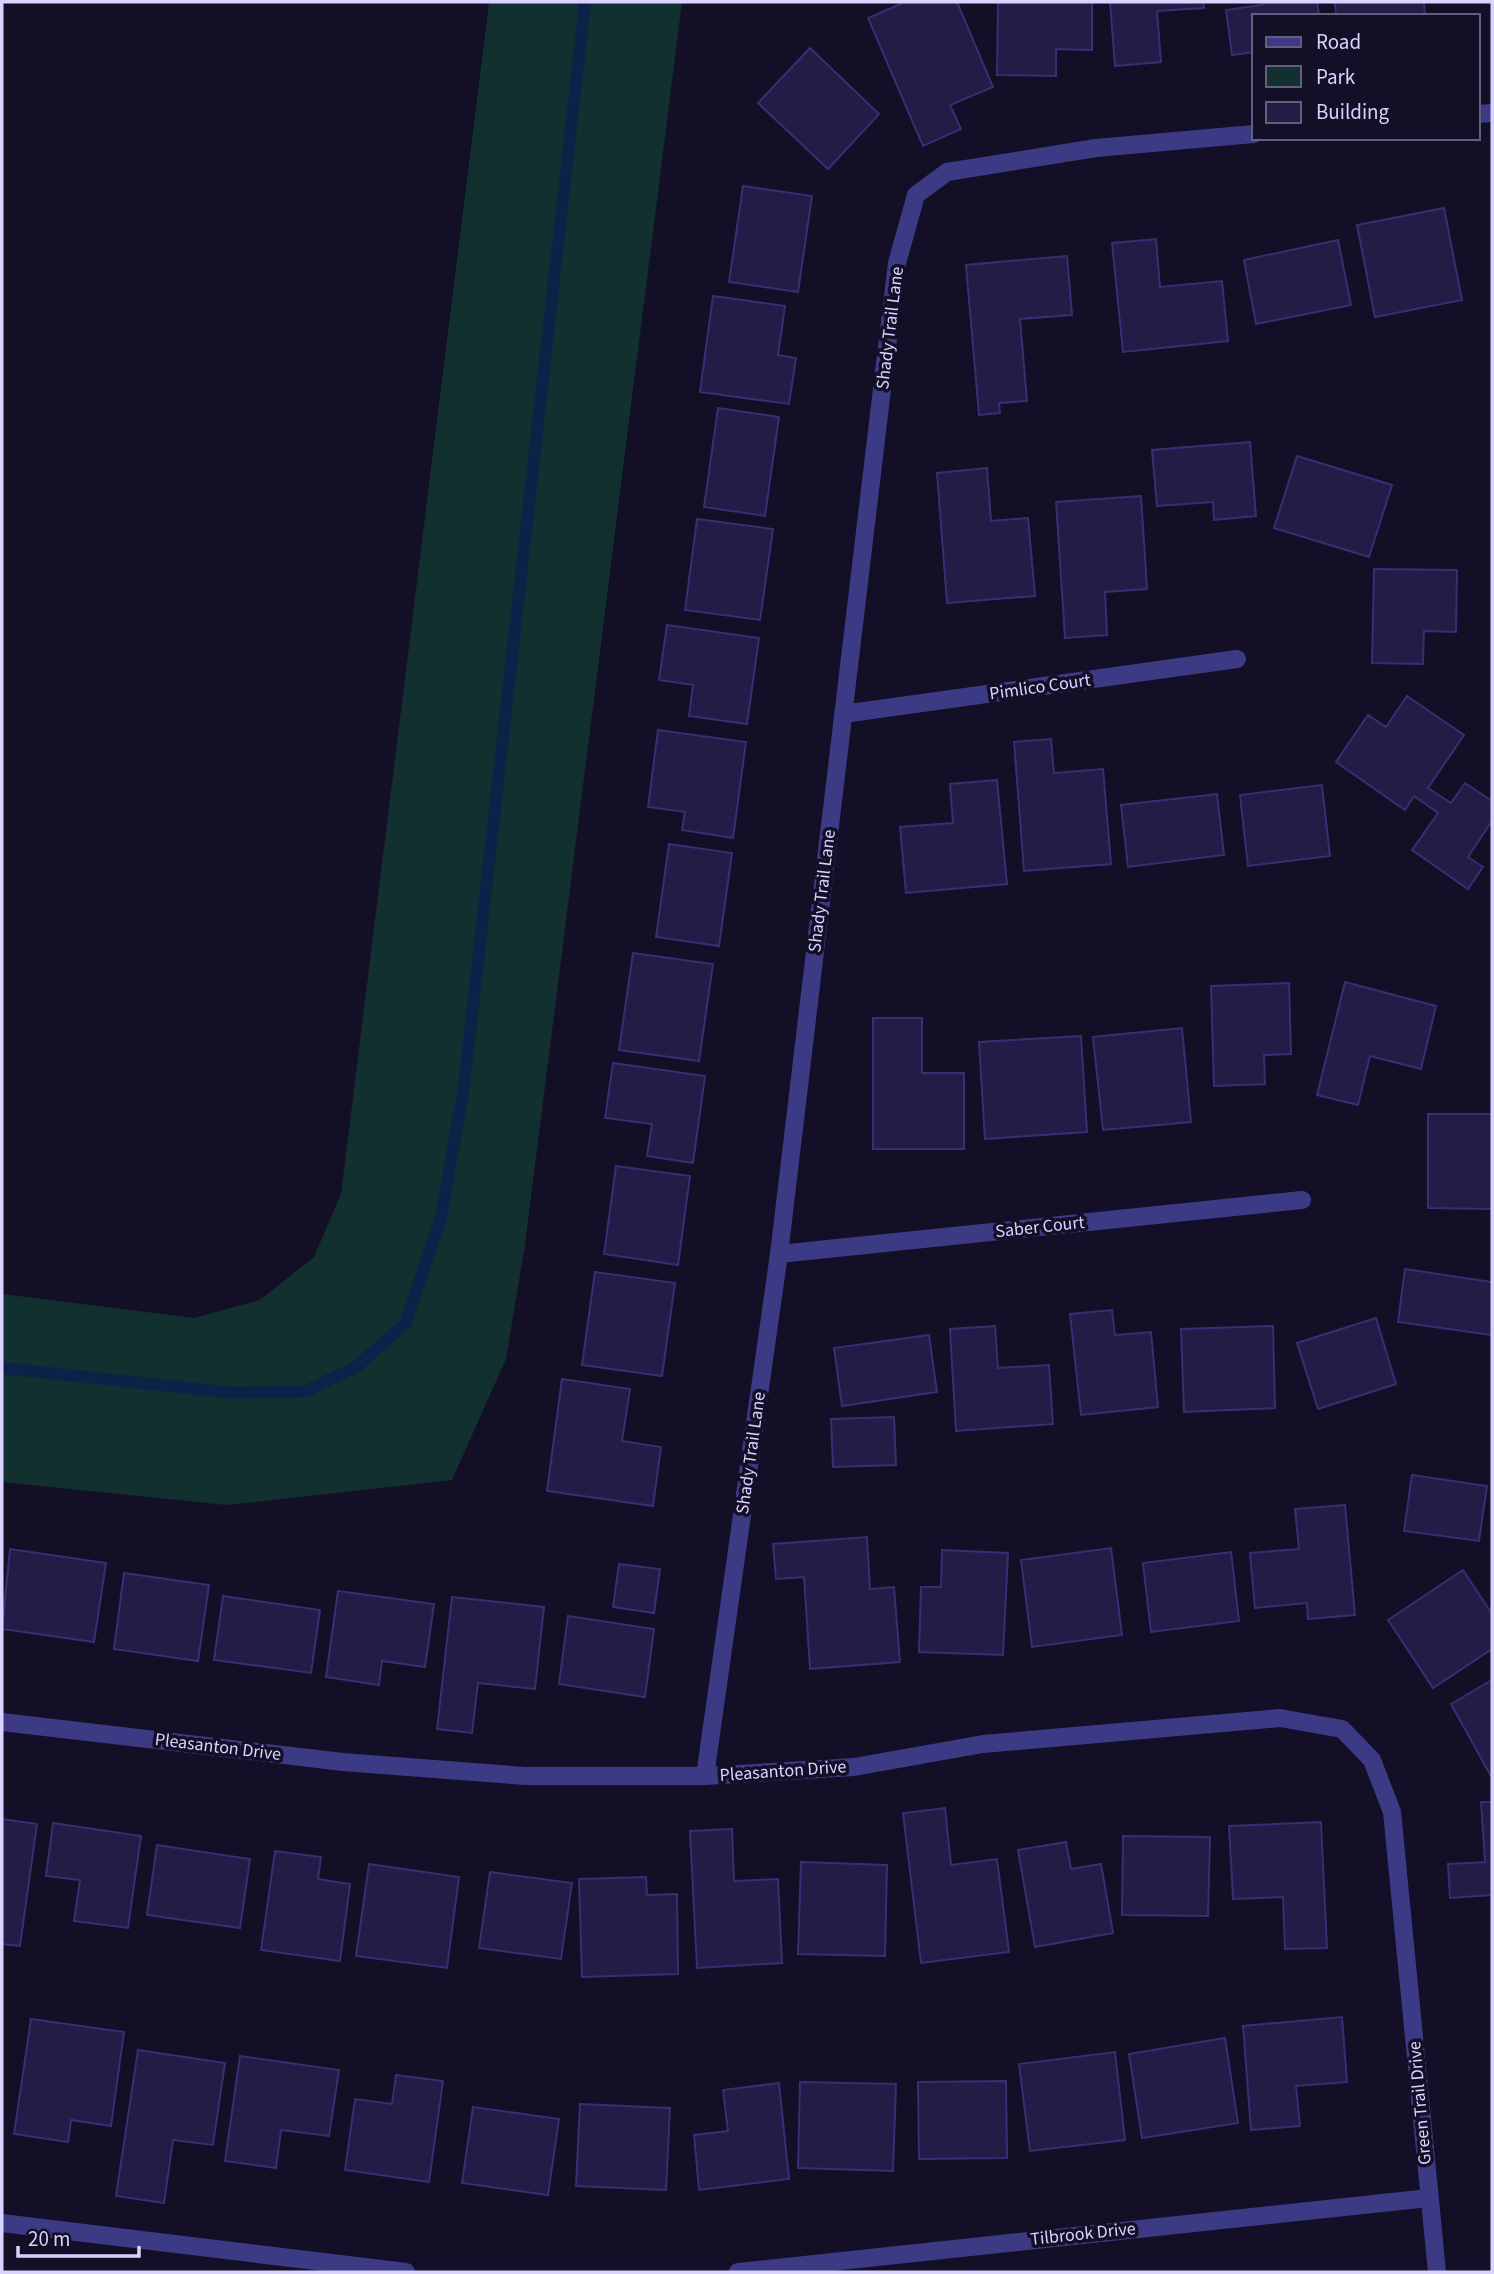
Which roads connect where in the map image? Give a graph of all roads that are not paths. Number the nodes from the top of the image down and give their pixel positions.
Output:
1 (1252, 134) edge
2 (1237, 659) dead end
3 (843, 714) junction
4 (1302, 1200) dead end
5 (779, 1254) junction
6 (2, 1722) edge
7 (705, 1776) junction
8 (1404, 1934) joint
9 (1429, 2198) junction
10 (2, 2223) edge
11 (406, 2272) edge
12 (738, 2272) edge
13 (1437, 2272) edge

1 - 3 street, Shady Trail Lane
2 - 3 street, Pimlico Court
3 - 5 street, Shady Trail Lane
4 - 5 street, Saber Court
5 - 7 street, Shady Trail Lane
6 - 7 street, Pleasanton Drive
7 - 8 street, Pleasanton Drive
8 - 9 street, Green Trail Drive
9 - 12 street, Tilbrook Drive
9 - 13 street, Green Trail Drive
10 - 11 street

